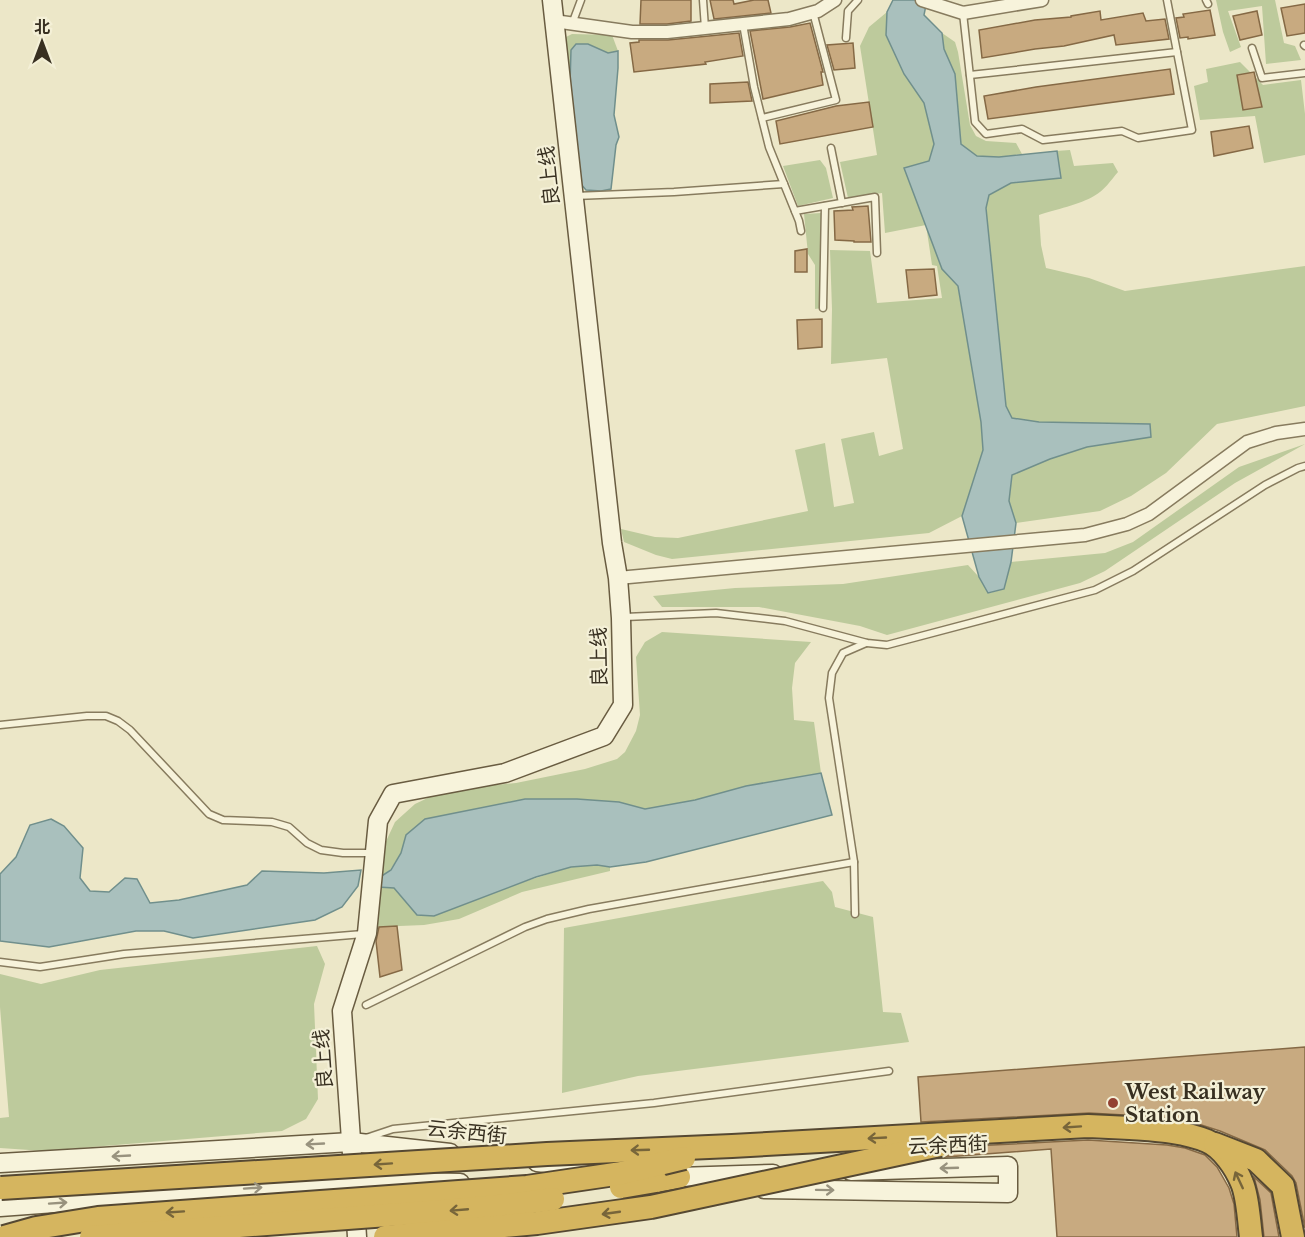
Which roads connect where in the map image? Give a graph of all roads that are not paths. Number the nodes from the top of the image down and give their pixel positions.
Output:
1 (552, 0) edge
2 (581, 0) edge
3 (703, 0) edge
4 (835, 0) edge
5 (858, 0) edge
6 (1042, 0) edge
7 (1167, 0) edge
8 (926, 2) edge
9 (813, 12) junction
10 (963, 13) junction
11 (563, 22) junction
12 (743, 24) junction
13 (705, 28) junction
14 (846, 38) dead end
15 (1252, 48) dead end
16 (1177, 52) junction
17 (1305, 72) edge
18 (970, 75) junction
19 (762, 118) junction
20 (831, 148) dead end
21 (784, 184) junction
22 (574, 196) junction
23 (842, 203) junction
24 (825, 206) junction
25 (795, 211) junction
26 (801, 231) dead end
27 (877, 253) dead end
28 (823, 308) dead end
29 (1305, 429) edge
30 (1305, 466) edge
31 (618, 578) junction
32 (621, 618) junction
33 (867, 643) junction
34 (0, 725) edge
35 (374, 853) junction
36 (855, 862) junction
37 (855, 914) dead end
38 (367, 933) junction
39 (0, 962) edge
40 (366, 1005) dead end
41 (889, 1071) dead end
42 (997, 1132) junction
43 (351, 1142) junction
44 (1209, 1142) junction
45 (732, 1146) junction
46 (0, 1163) edge
47 (679, 1177) junction
48 (353, 1181) junction
49 (0, 1188) edge
50 (0, 1207) edge
51 (4, 1237) edge
52 (91, 1237) edge
53 (357, 1237) edge
54 (385, 1237) edge
55 (1251, 1237) edge
56 (1293, 1237) edge

1 - 11 main road, 良上线
2 - 11 lane
3 - 13 lane
4 - 9 street
5 - 14 lane
6 - 10 street
7 - 16 lane
8 - 10 street
9 - 12 street
9 - 19 lane
10 - 18 lane
11 - 13 street
11 - 22 main road, 良上线
12 - 13 street
12 - 19 lane
15 - 17 lane
16 - 18 lane
16 - 18 lane
19 - 21 lane
20 - 23 lane
21 - 22 lane
21 - 25 lane
22 - 31 main road, 良上线
23 - 24 lane
23 - 27 lane
24 - 25 lane
24 - 28 lane
25 - 26 lane
29 - 31 street
30 - 33 lane
31 - 32 main road, 良上线
32 - 33 lane
32 - 35 main road, 良上线
33 - 36 lane
34 - 35 lane
35 - 38 main road, 良上线
36 - 37 lane
36 - 40 lane
38 - 39 lane
38 - 43 main road, 良上线
41 - 43 lane
44 -> 42 highway, bridge
42 -> 45 highway, bridge
42 -> 54 highway, bridge
43 -> 46 main road, 云余西街
43 - 47 main road, 云余西街
43 - 48 main road, 良上线
55 -> 44 highway
44 - 56 highway
45 -> 49 highway, bridge
45 -> 51 highway, bridge
48 -> 47 main road, 云余西街
47 -> 52 highway, bridge
50 -> 48 main road, 云余西街
48 - 53 main road, 良上线

